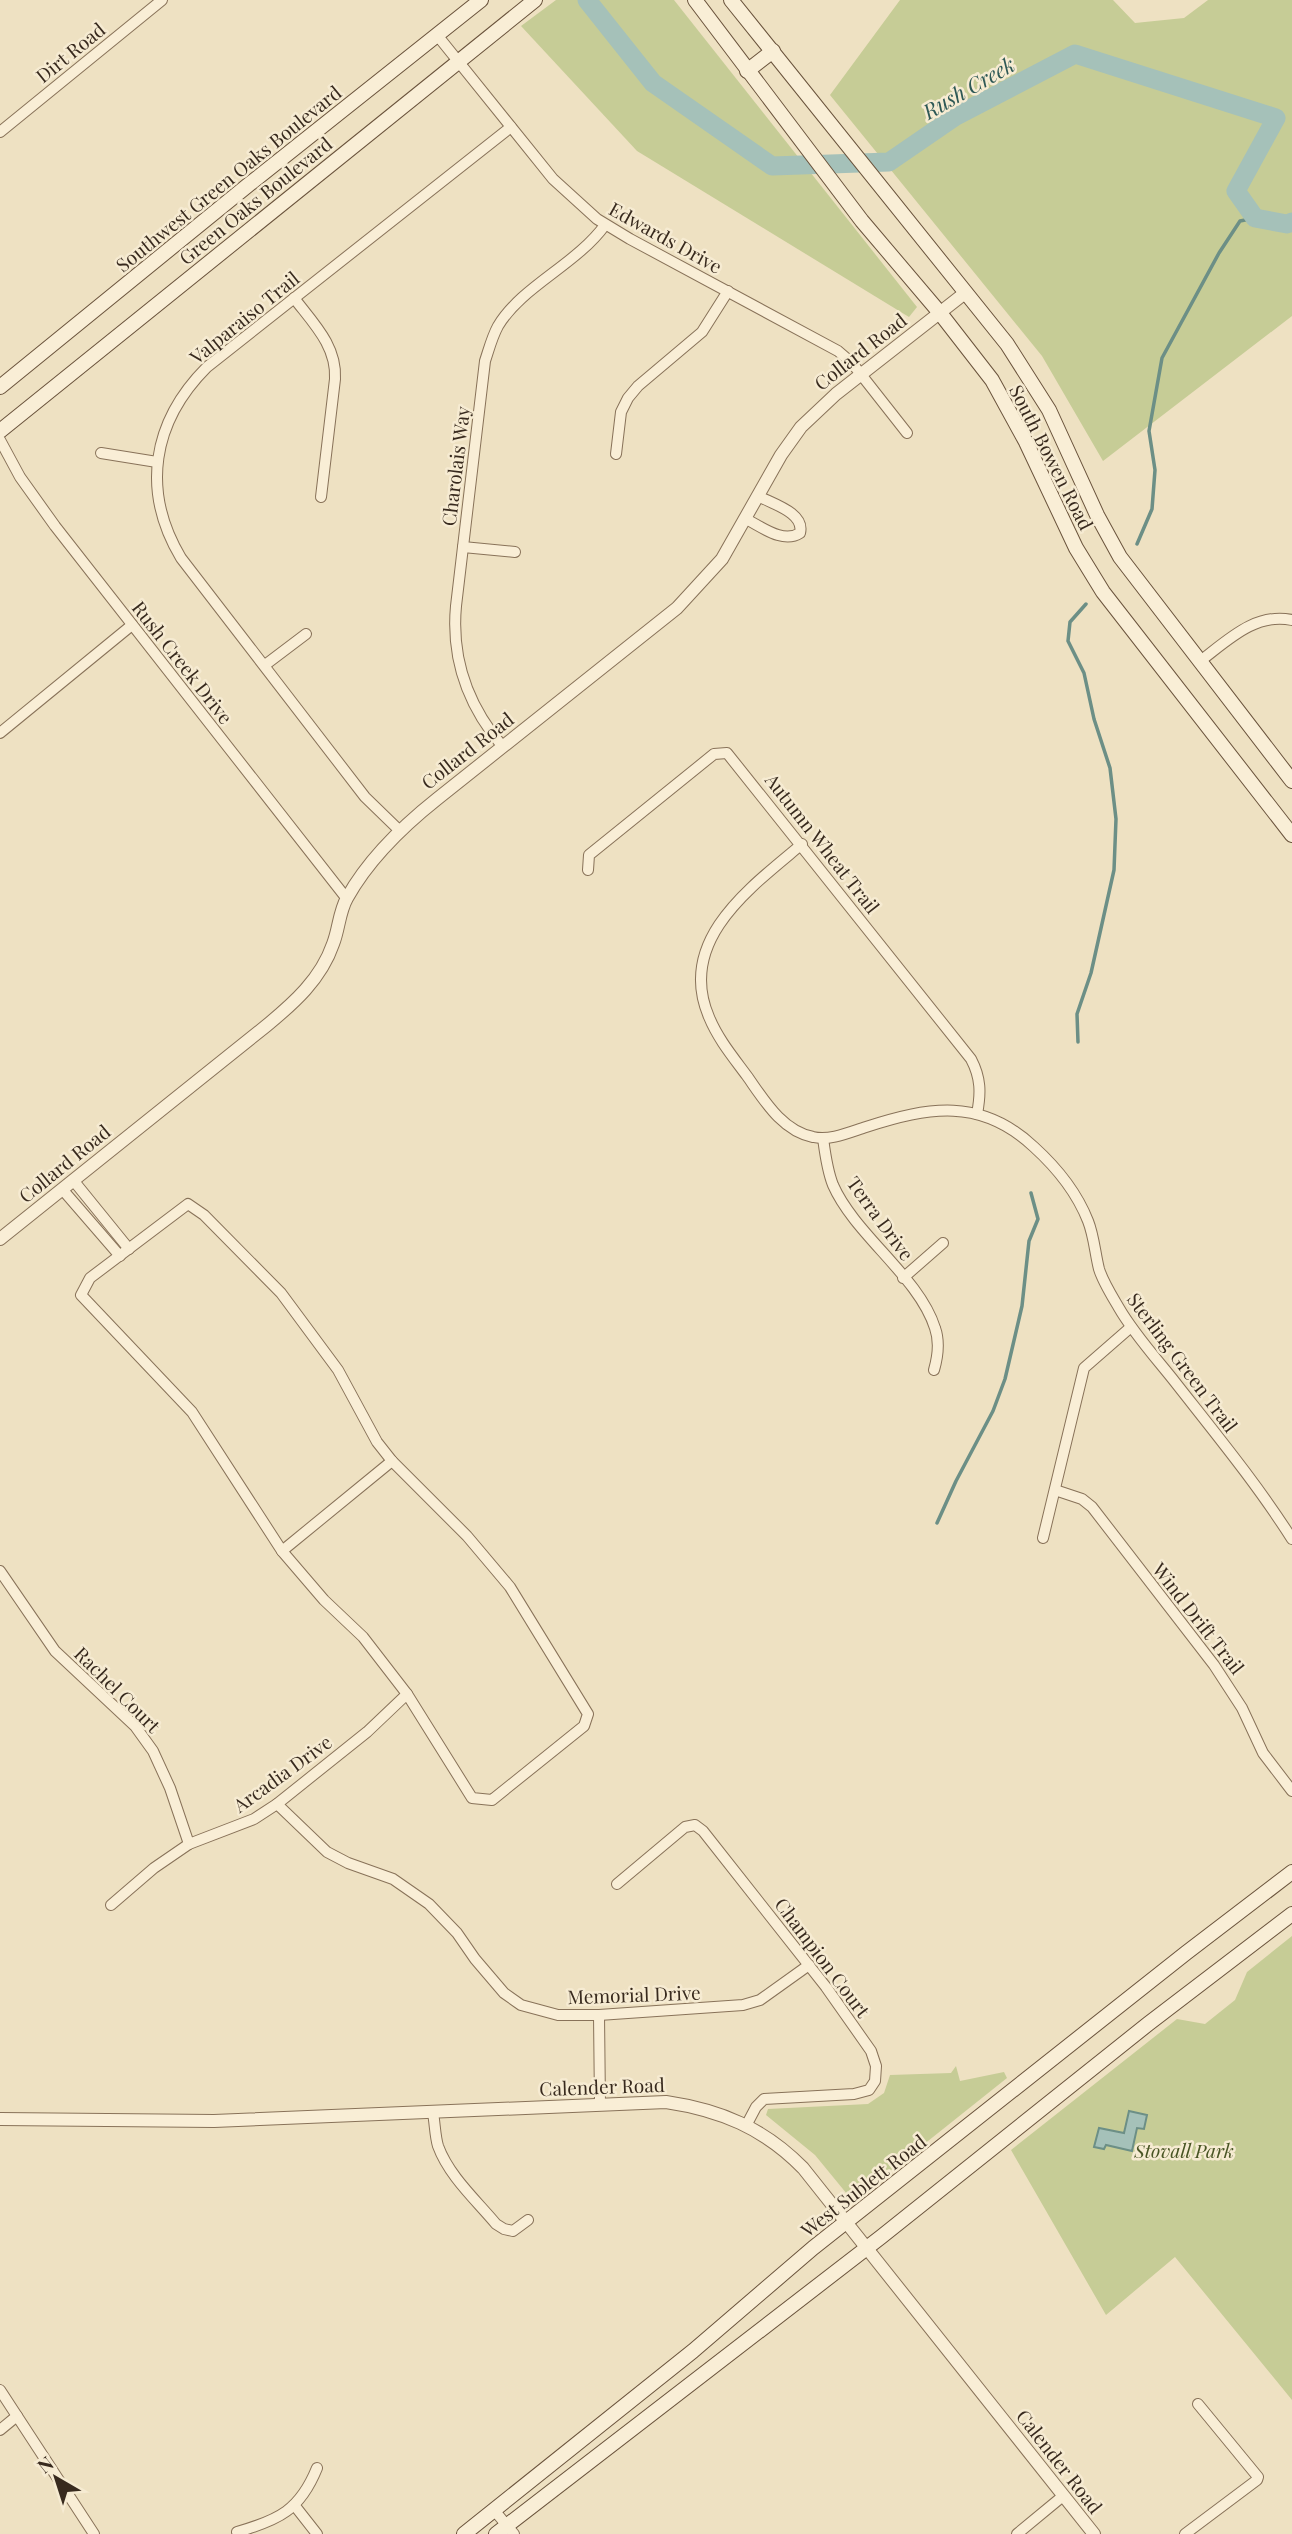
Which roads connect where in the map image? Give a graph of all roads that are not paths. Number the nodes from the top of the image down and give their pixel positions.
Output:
1 (162, 0) edge
2 (481, 0) edge
3 (535, 0) edge
4 (695, 0) edge
5 (731, 0) edge
6 (438, 35) junction
7 (773, 51) junction
8 (459, 62) junction
9 (747, 71) junction
10 (511, 127) junction
11 (0, 132) edge
12 (605, 225) junction
13 (728, 291) junction
14 (965, 293) junction
15 (294, 298) junction
16 (940, 313) junction
17 (861, 374) junction
18 (0, 387) edge
19 (0, 431) edge
20 (907, 433) dead end
21 (0, 440) edge
22 (101, 453) dead end
23 (616, 454) dead end
24 (157, 462) junction
25 (758, 496) junction
26 (321, 497) dead end
27 (746, 520) junction
28 (463, 547) junction
29 (515, 552) dead end
30 (1292, 620) edge
31 (132, 625) junction
32 (306, 634) dead end
33 (1199, 662) junction
34 (265, 665) junction
35 (0, 733) edge
36 (503, 747) junction
37 (1292, 780) edge
38 (400, 831) junction
39 (1292, 835) edge
40 (802, 844) junction
41 (588, 870) dead end
42 (347, 899) junction
43 (977, 1114) junction
44 (823, 1138) junction
45 (73, 1180) junction
46 (62, 1189) junction
47 (0, 1239) edge
48 (943, 1243) dead end
49 (124, 1253) junction
50 (903, 1278) junction
51 (1131, 1327) junction
52 (934, 1370) dead end
53 (392, 1461) junction
54 (1055, 1490) junction
55 (1043, 1538) dead end
56 (1292, 1539) edge
57 (282, 1551) junction
58 (0, 1571) edge
59 (407, 1695) junction
60 (1292, 1791) edge
61 (276, 1804) junction
62 (189, 1844) junction
63 (1292, 1872) edge
64 (617, 1884) dead end
65 (111, 1905) dead end
66 (1292, 1914) edge
67 (808, 1965) junction
68 (599, 2015) junction
69 (600, 2105) junction
70 (433, 2113) junction
71 (0, 2119) edge
72 (747, 2124) junction
73 (528, 2220) dead end
74 (847, 2222) junction
75 (868, 2247) junction
76 (0, 2390) edge
77 (1198, 2404) dead end
78 (17, 2417) junction
79 (0, 2430) edge
80 (317, 2468) dead end
81 (1063, 2496) junction
82 (295, 2506) junction
83 (494, 2510) junction
84 (506, 2531) edge
85 (237, 2532) dead end
86 (94, 2534) edge
87 (317, 2534) edge
88 (464, 2534) edge
89 (1017, 2534) edge
90 (1094, 2534) edge
91 (1185, 2534) edge

1 - 11 street, Dirt Road
2 - 6 main road, Southwest Green Oaks Boulevard
3 - 8 main road, Green Oaks Boulevard
4 - 9 main road, South Bowen Road
5 - 7 main road, South Bowen Road
6 - 8 street, Edwards Drive
6 - 18 main road, Southwest Green Oaks Boulevard
7 - 9 main road
7 - 14 main road, South Bowen Road
8 - 10 street, Edwards Drive
8 - 19 main road, Green Oaks Boulevard
9 - 16 main road, South Bowen Road
10 - 12 street, Edwards Drive
10 - 15 street, Valparaiso Trail
12 - 13 street, Edwards Drive
12 - 28 street, Charolais Way
13 - 17 street, Edwards Drive
13 - 23 street
14 - 16 street, Collard Road
14 - 33 main road, South Bowen Road
15 - 24 street, Valparaiso Trail
15 - 26 street
16 - 17 street, Collard Road
16 - 39 main road, South Bowen Road
17 - 20 street, Edwards Drive
17 - 25 street, Collard Road
21 - 31 street, Rush Creek Drive
22 - 24 street
24 - 34 street, Valparaiso Trail
25 - 27 street, Collard Road
25 - 27 street
27 - 36 street, Collard Road
28 - 29 street
28 - 36 street, Charolais Way
30 - 33 street
31 - 35 street
31 - 42 street, Rush Creek Drive
32 - 34 street
33 - 37 main road, South Bowen Road
34 - 38 street, Valparaiso Trail
36 - 38 street, Collard Road
38 - 42 street, Collard Road
40 - 41 street, Autumn Wheat Trail
40 - 43 street, Autumn Wheat Trail
40 - 44 street
42 - 45 street, Collard Road
43 - 44 street, Sterling Green Trail
43 - 51 street, Sterling Green Trail
44 - 50 street, Terra Drive
45 - 46 street, Collard Road
45 - 49 street
46 - 47 street, Collard Road
46 - 49 street
48 - 50 street, Terra Drive
49 - 53 street
49 - 57 street
50 - 52 street, Terra Drive
51 - 54 street
51 - 56 street, Sterling Green Trail
53 - 57 street
53 - 59 street
54 - 55 street
54 - 60 street, Wind Drift Trail
57 - 59 street
58 - 62 street, Rachel Court
59 - 61 street, Arcadia Drive
61 - 62 street, Arcadia Drive
61 - 68 street, Memorial Drive
62 - 65 street, Arcadia Drive
63 - 74 main road, West Sublett Road
64 - 67 street, Champion Court
66 - 75 main road
67 - 68 street, Memorial Drive
67 - 72 street, Champion Court
68 - 69 street
69 - 70 street, Calender Road
69 - 72 street, Calender Road
70 - 71 street, Calender Road
70 - 73 street
72 - 74 street, Calender Road
74 - 75 street, Calender Road
74 - 83 main road, West Sublett Road
75 - 81 street, Calender Road
75 - 84 main road
76 - 78 street
77 - 91 street
78 - 79 street
78 - 86 street
80 - 82 street
81 - 89 street
81 - 90 street, Calender Road
82 - 85 street
82 - 87 street
83 - 84 street
83 - 88 main road, West Sublett Road

